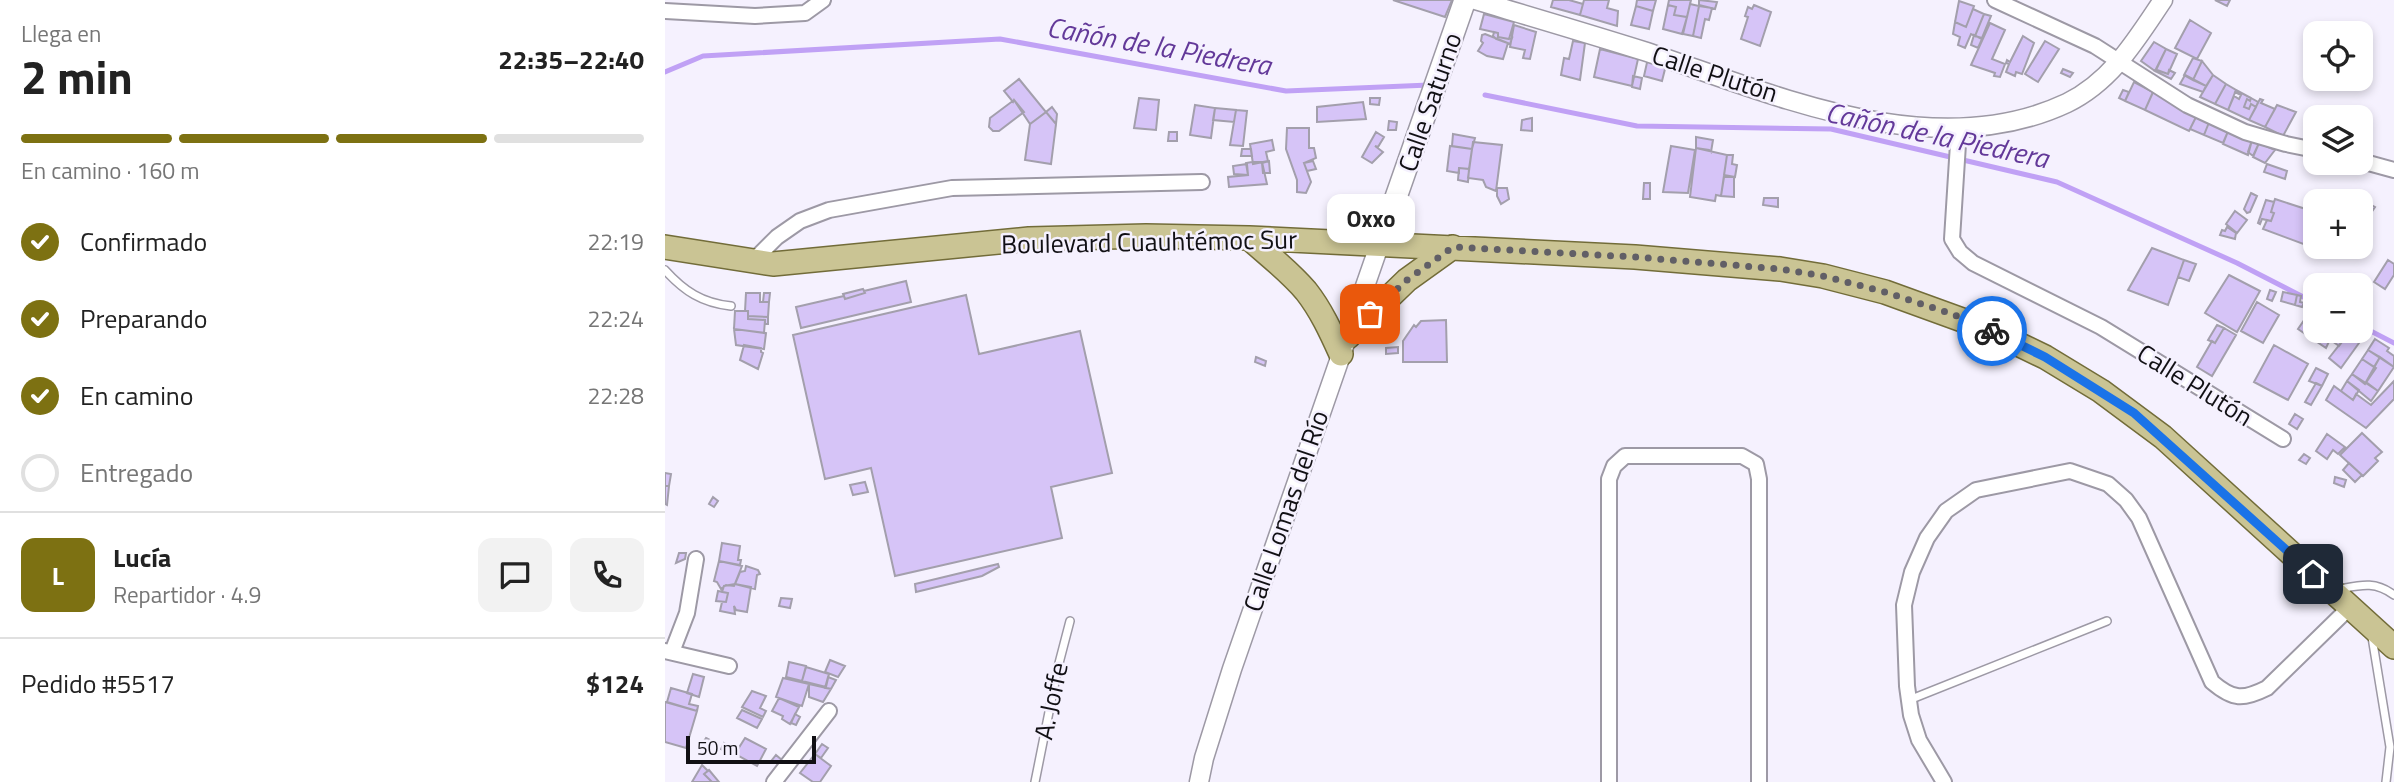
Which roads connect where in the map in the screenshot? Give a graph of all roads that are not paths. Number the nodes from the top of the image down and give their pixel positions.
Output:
1 (1465, 0) edge
2 (1475, 0) edge
3 (1995, 0) edge
4 (2163, 0) edge
5 (822, 1) edge
6 (665, 11) edge
7 (2121, 62) junction
8 (1959, 128) junction
9 (2303, 148) edge
10 (2373, 164) edge
11 (2394, 170) edge
12 (1202, 182) dead end
13 (1249, 238) junction
14 (1380, 243) junction
15 (665, 247) edge
16 (1453, 247) junction
17 (752, 262) junction
18 (665, 270) edge
19 (731, 306) dead end
20 (1345, 345) junction
21 (2283, 439) dead end
22 (696, 559) dead end
23 (2332, 591) junction
24 (2394, 595) edge
25 (2349, 608) junction
26 (1070, 621) dead end
27 (2107, 621) dead end
28 (2370, 626) junction
29 (2394, 647) edge
30 (669, 651) edge
31 (729, 666) dead end
32 (1909, 701) junction
33 (829, 711) dead end
34 (2391, 728) edge
35 (2392, 745) edge
36 (774, 782) edge
37 (1035, 782) edge
38 (1199, 782) edge
39 (1609, 782) edge
40 (1759, 782) edge
41 (1944, 782) edge
42 (2386, 782) edge

1 - 14 main road, Calle Saturno
2 - 8 street, Calle Plutón
3 - 7 street
4 - 7 street, Calle Plutón
5 - 6 street
7 - 8 street, Calle Plutón
7 - 9 street
8 - 21 street, Calle Plutón
10 - 11 street
12 - 17 street
13 - 14 main road, Boulevard Cuauhtémoc Sur
13 - 17 main road, Boulevard Cuauhtémoc Sur
13 - 20 main road
14 - 16 main road, Boulevard Cuauhtémoc Sur
14 - 20 street, Calle Lomas del Río
15 - 17 main road, Boulevard Cuauhtémoc Sur
16 - 20 main road
16 - 23 main road, Boulevard Cuauhtémoc Sur
18 - 19 lane
20 - 38 street, Calle Lomas del Río
22 - 30 street
23 - 24 lane
23 - 25 main road, Boulevard Cuauhtémoc Sur
25 - 28 main road, Boulevard Cuauhtémoc Sur
25 - 32 street
26 - 37 lane, A. Joffe
27 - 32 lane
28 - 29 main road, Boulevard Cuauhtémoc Sur
28 - 34 lane
30 - 31 street
32 - 41 street
33 - 36 street
34 - 35 lane
35 - 42 lane
39 - 40 street

